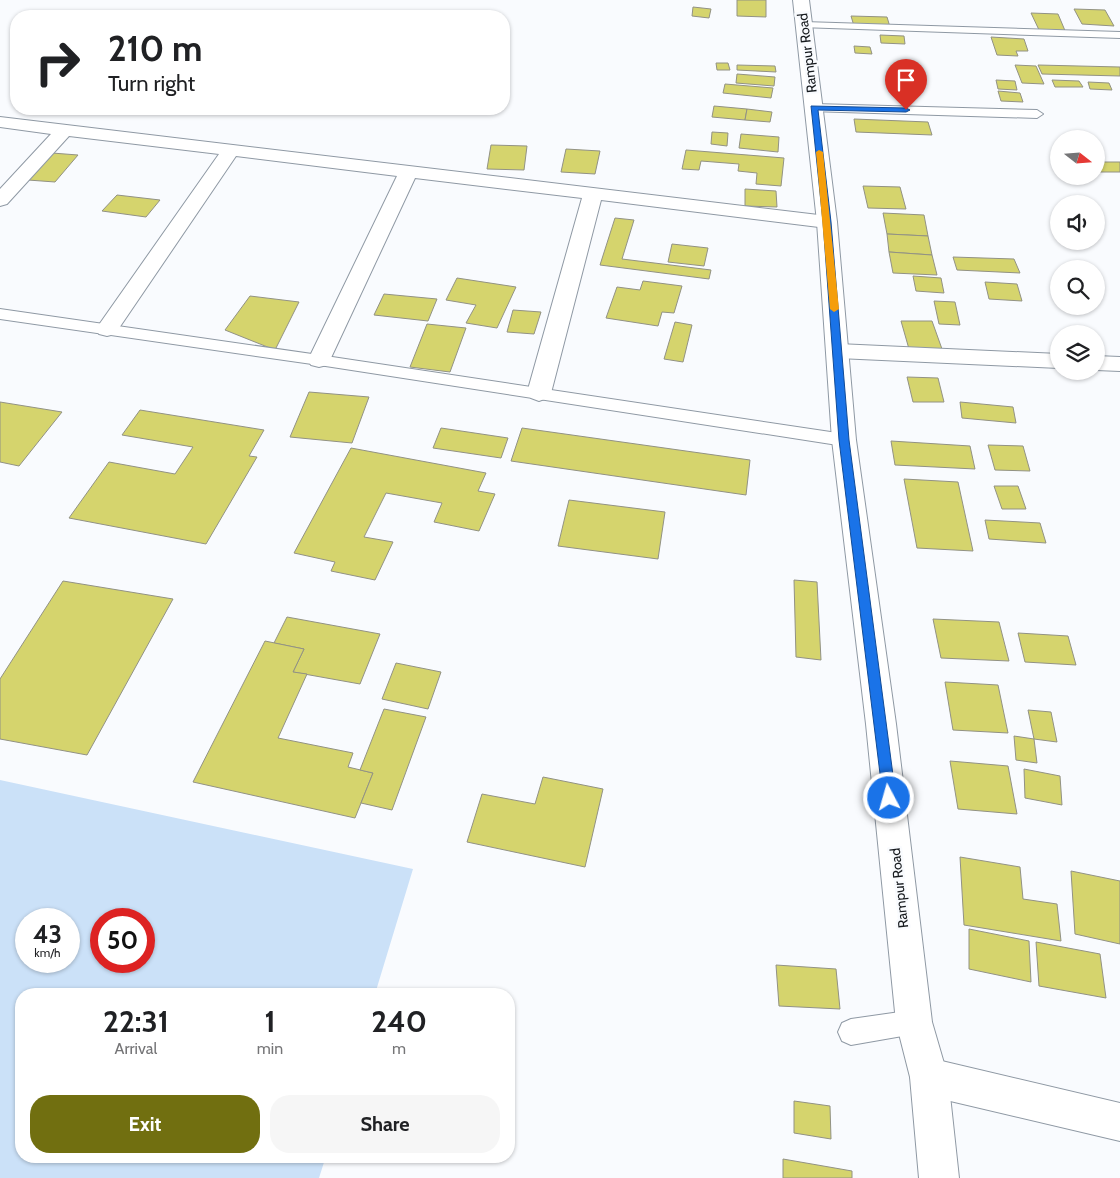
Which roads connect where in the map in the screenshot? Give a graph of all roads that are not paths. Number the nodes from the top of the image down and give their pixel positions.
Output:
1 (802, 13) edge
2 (1120, 35) edge
3 (814, 108) junction
4 (1037, 114) dead end
5 (0, 122) edge
6 (64, 130) junction
7 (232, 149) junction
8 (409, 171) junction
9 (593, 193) junction
10 (0, 200) edge
11 (827, 222) junction
12 (0, 314) edge
13 (107, 330) junction
14 (838, 351) junction
15 (319, 360) junction
16 (1050, 361) edge
17 (1105, 363) edge
18 (1120, 364) edge
19 (539, 393) junction
20 (844, 440) junction
21 (914, 1022) junction
22 (851, 1032) dead end
23 (929, 1076) junction
24 (1120, 1122) edge
25 (939, 1178) edge

1 - 2 lane
1 - 3 street, Rampur Road
3 - 4 lane
3 - 11 street, Rampur Road
5 - 6 street
6 - 7 street
6 - 10 street
7 - 8 street
7 - 13 street
8 - 9 street
8 - 15 street
9 - 11 street
9 - 19 street
11 - 14 street, Rampur Road
12 - 13 lane
13 - 15 lane
14 - 16 street
14 - 20 street, Rampur Road
15 - 19 lane
17 - 18 street
19 - 20 lane
20 - 21 street, Rampur Road
21 - 22 lane
21 - 23 street, Rampur Road
23 - 24 street
23 - 25 street, Rampur Road

